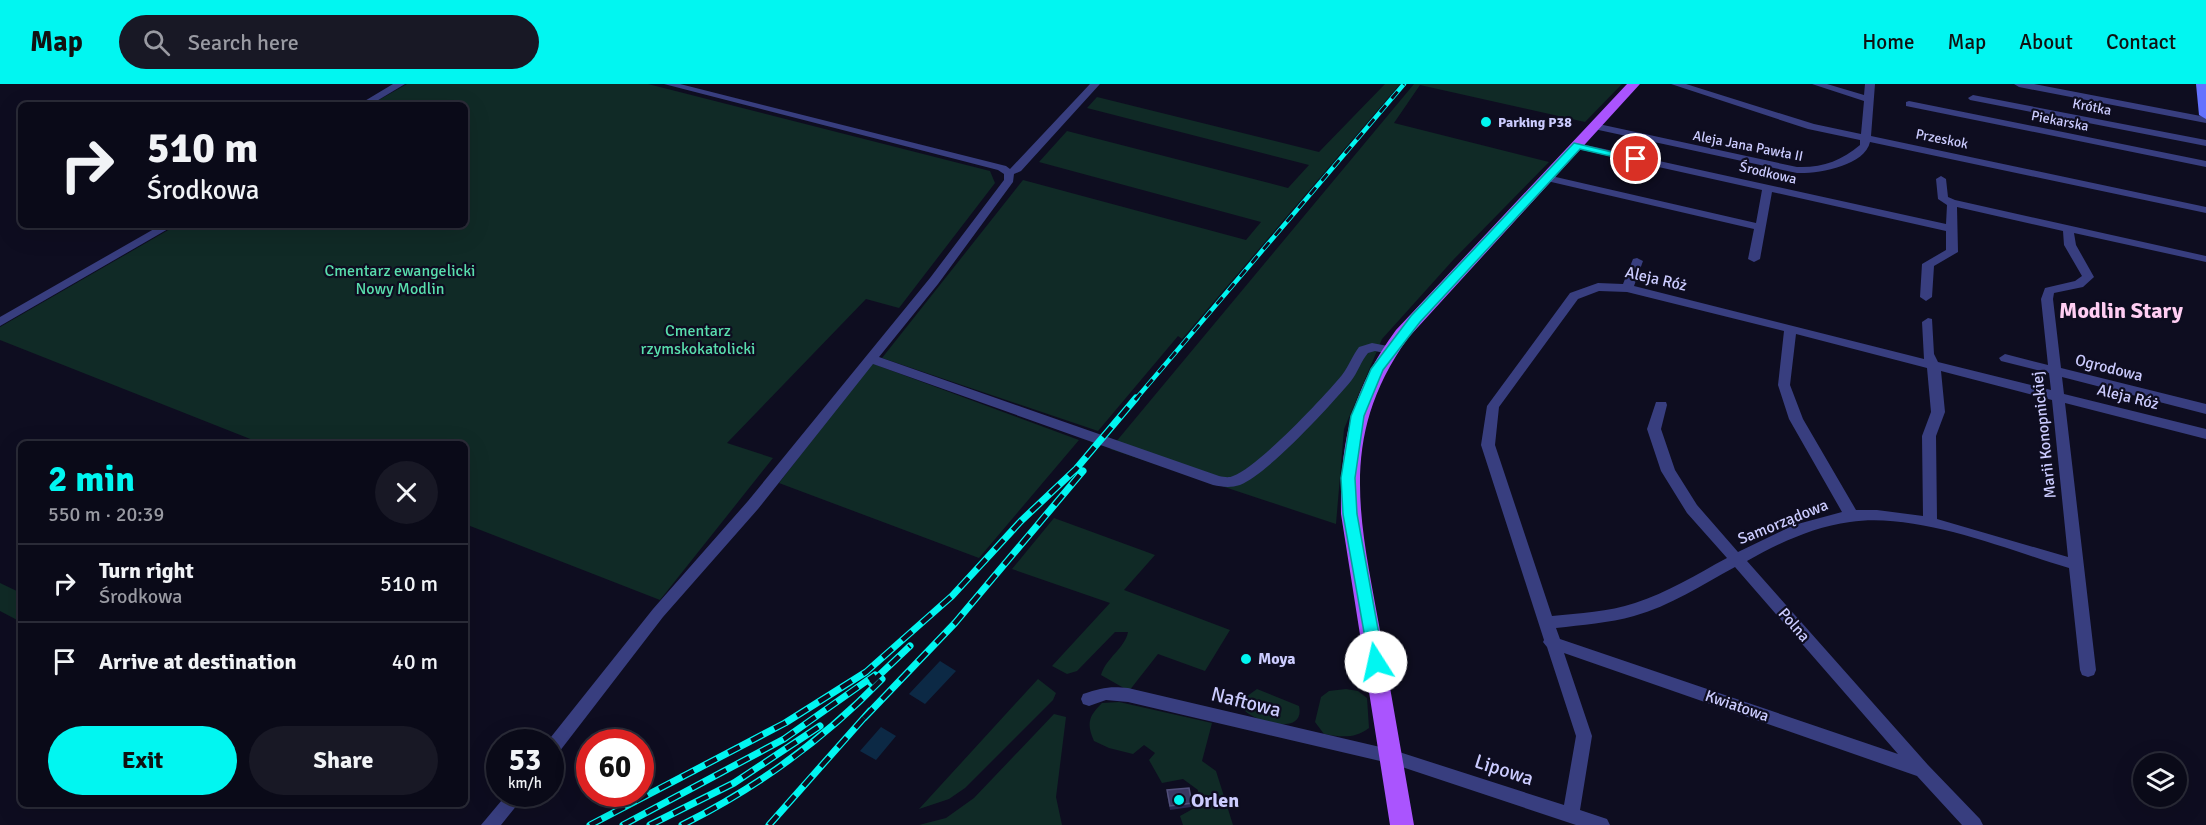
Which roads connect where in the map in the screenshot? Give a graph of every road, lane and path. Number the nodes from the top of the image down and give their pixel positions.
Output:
1 (400, 84) edge
2 (669, 84) edge
3 (1095, 84) edge
4 (1634, 84) edge
5 (1676, 84) edge
6 (1817, 84) edge
7 (1870, 84) edge
8 (2019, 84) edge
9 (2202, 84) edge
10 (699, 87) edge
11 (1972, 98) dead end
12 (1869, 99) junction
13 (368, 102) edge
14 (1909, 104) dead end
15 (2206, 114) edge
16 (2206, 120) edge
17 (1594, 126) junction
18 (1866, 139) junction
19 (2206, 143) edge
20 (1577, 146) junction
21 (2206, 164) edge
22 (1009, 173) junction
23 (1547, 178) junction
24 (1941, 179) dead end
25 (1811, 184) junction
26 (1768, 188) junction
27 (1952, 203) junction
28 (2206, 210) edge
29 (1759, 227) junction
30 (164, 228) edge
31 (1952, 229) junction
32 (2068, 229) junction
33 (1754, 259) dead end
34 (2206, 259) edge
35 (1637, 261) dead end
36 (1628, 288) junction
37 (1926, 297) dead end
38 (0, 322) edge
39 (1928, 322) dead end
40 (1790, 330) junction
41 (1389, 350) junction
42 (2005, 358) dead end
43 (871, 359) junction
44 (1933, 364) junction
45 (2055, 371) junction
46 (2058, 396) junction
47 (1660, 405) dead end
48 (2206, 409) edge
49 (2206, 434) edge
50 (1851, 516) junction
51 (1930, 522) junction
52 (1737, 560) junction
53 (2077, 565) junction
54 (1545, 623) junction
55 (1551, 642) junction
56 (2088, 670) dead end
57 (1089, 699) dead end
58 (564, 733) edge
59 (1393, 757) junction
60 (1922, 770) junction
61 (506, 807) edge
62 (1571, 814) junction
63 (490, 825) edge
64 (1402, 825) edge
65 (1601, 825) edge
66 (1974, 825) edge

1 - 13 street
2 - 10 street
3 - 22 street
4 - 17 main road
5 - 18 street, Przeskok
6 - 12 street
7 - 12 street
8 - 16 street
9 - 15 street
10 - 22 street
11 - 19 street, Krótka
12 - 18 street
14 - 21 street, Piekarska
17 - 20 main road
17 - 25 street, Aleja Jana Pawła II
18 - 25 street, Aleja Jana Pawła II
18 - 28 street, Przeskok
20 - 23 main road
20 - 26 street, Środkowa
22 - 43 street
23 - 29 street
23 - 41 main road
24 - 27 street
25 - 26 street, Środkowa
25 - 31 street, Środkowa
26 - 29 street
27 - 31 street
27 - 32 street
29 - 33 street
30 - 38 street
31 - 37 street
32 - 34 street
32 - 45 street, Marii Konopnickiej
35 - 36 street
36 - 40 street, Aleja Róż
36 - 54 street, Aleja Róż
39 - 44 street
40 - 44 street, Aleja Róż
40 - 50 street
41 - 43 street
41 - 59 main road
42 - 45 street, Ogrodowa
43 - 58 street
44 - 46 street, Aleja Róż
44 - 51 street
45 - 46 street, Marii Konopnickiej
45 - 48 street, Ogrodowa
46 - 49 street, Aleja Róż
46 - 53 street, Marii Konopnickiej
47 - 52 street, Polna
50 - 51 street, Samorządowa
50 - 52 street, Samorządowa
51 - 53 street, Samorządowa
52 - 54 street, Samorządowa
52 - 60 street, Polna
53 - 56 street, Marii Konopnickiej
54 - 55 street, Aleja Róż
55 - 60 street, Kwiatowa
55 - 62 street, Aleja Róż
57 - 59 street, Naftowa
59 - 62 street, Lipowa
59 - 64 main road
60 - 66 street, Polna
61 - 63 street
62 - 65 street, Lipowa

